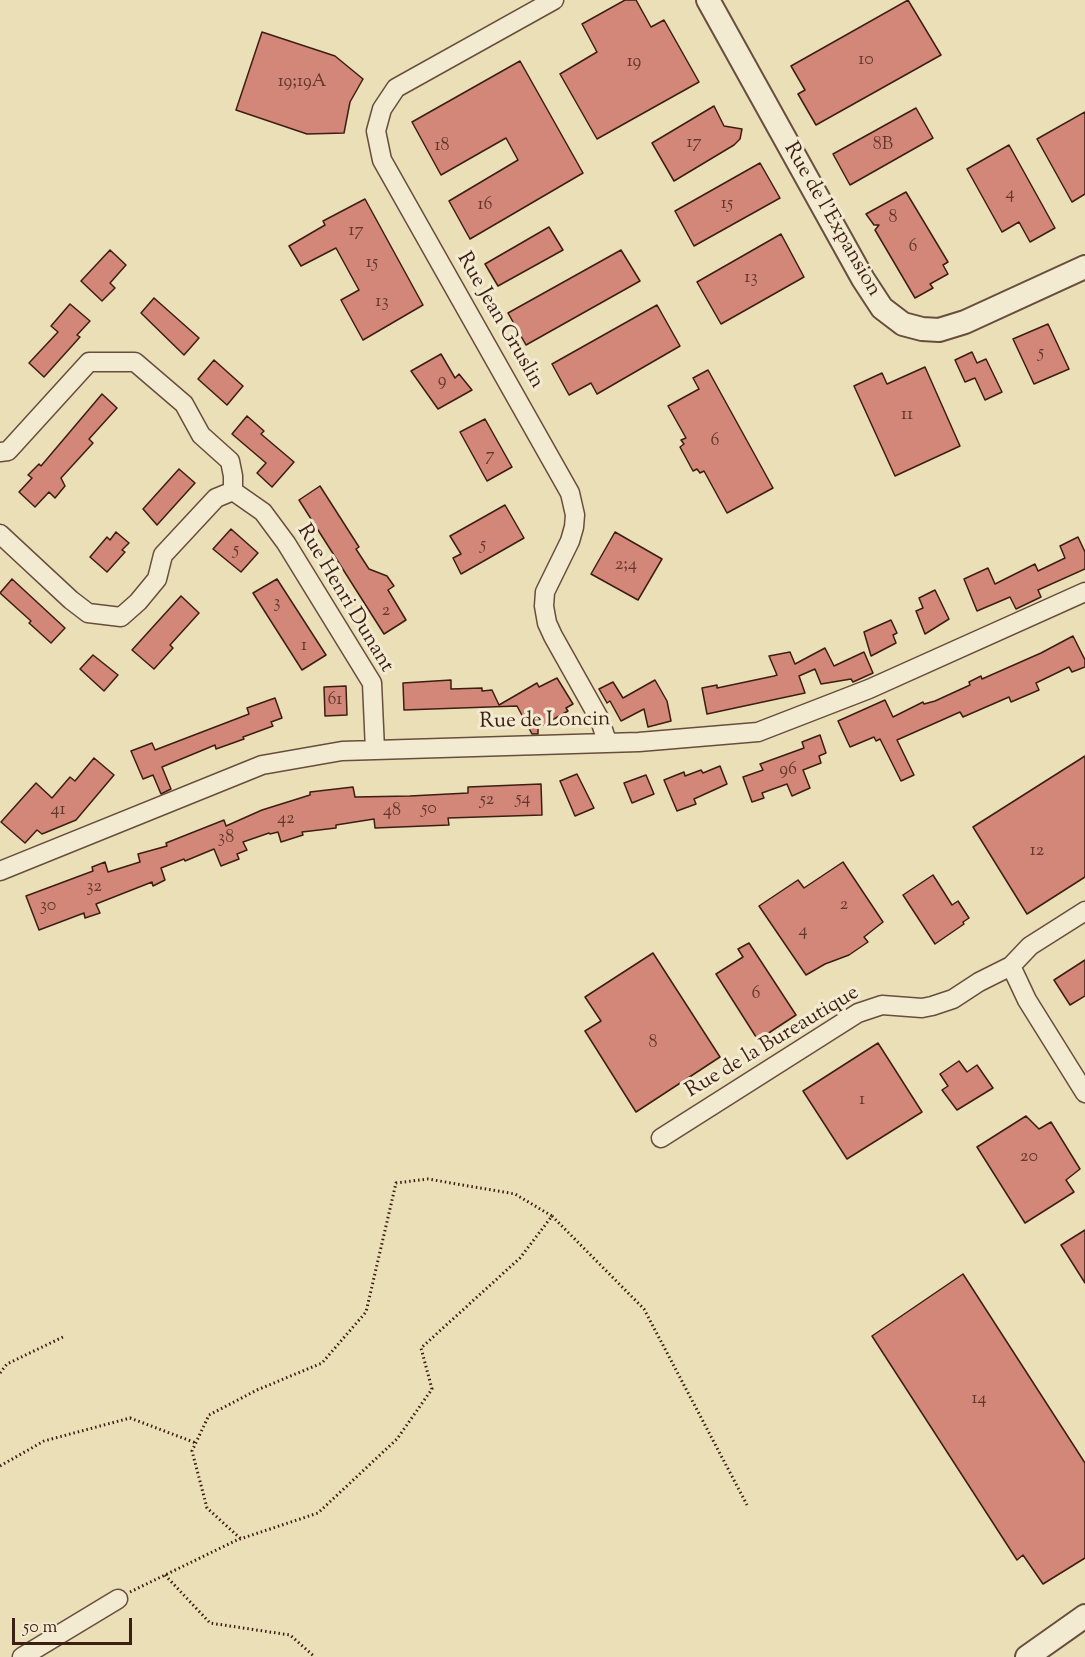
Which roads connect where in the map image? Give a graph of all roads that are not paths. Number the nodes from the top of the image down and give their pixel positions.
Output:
1 (554, 0) edge
2 (708, 0) edge
3 (1085, 267) edge
4 (0, 452) edge
5 (233, 491) junction
6 (0, 534) edge
7 (1085, 592) edge
8 (607, 742) junction
9 (375, 750) junction
10 (0, 871) edge
11 (1085, 911) edge
12 (1011, 966) junction
13 (1085, 1093) edge
14 (661, 1138) dead end
15 (118, 1599) road end
16 (1085, 1617) edge
17 (22, 1657) edge
18 (1027, 1657) edge

1 - 8 street, Rue Jean Gruslin
2 - 3 street, Rue de l'Expansion
4 - 5 street
5 - 6 street
5 - 9 street, Rue Henri Dunant
7 - 8 street, Rue de Loncin
8 - 9 street, Rue de Loncin
9 - 10 street, Rue de Loncin
11 - 12 street, Rue de la Bureautique
12 - 13 street
12 - 14 street, Rue de la Bureautique
15 - 17 street
16 - 18 street

